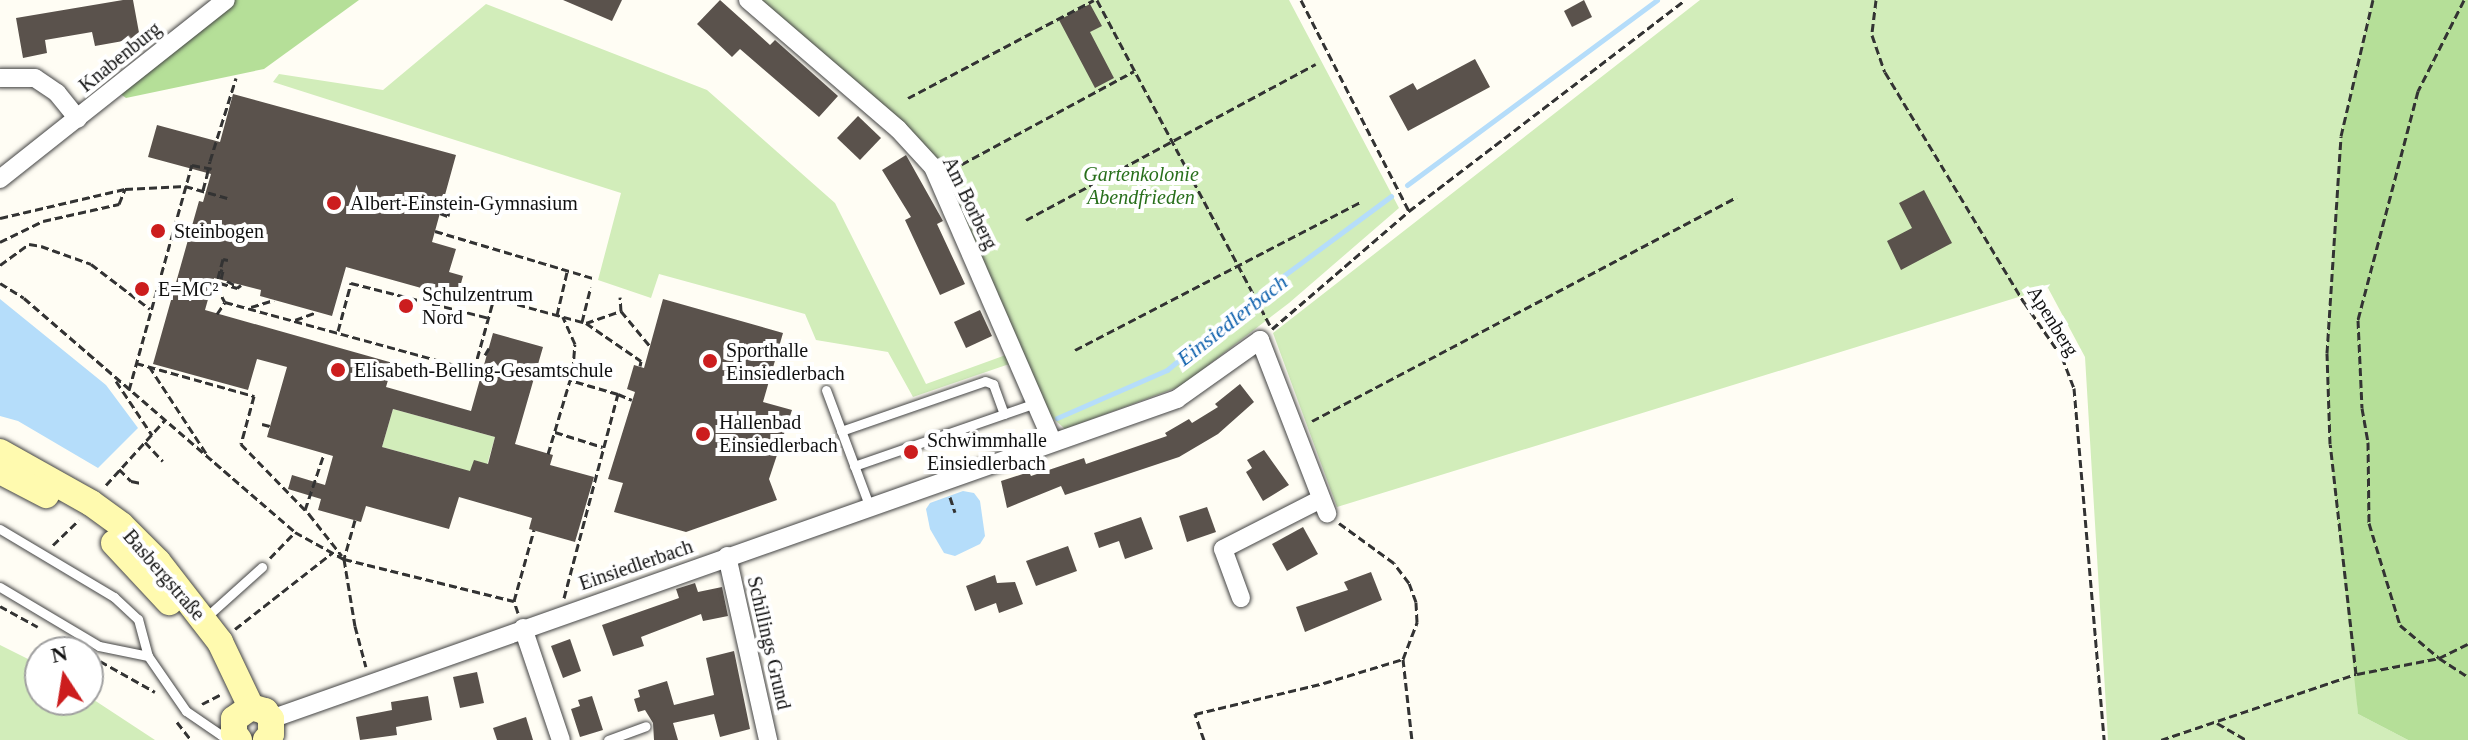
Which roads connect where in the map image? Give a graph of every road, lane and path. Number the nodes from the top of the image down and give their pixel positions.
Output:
1 (226, 0) edge
2 (748, 0) edge
3 (1096, 0) edge
4 (1301, 0) edge
5 (1685, 0) edge
6 (1876, 0) edge
7 (2373, 0) edge
8 (2464, 0) edge
9 (1316, 64) dead end
10 (1134, 71) junction
11 (0, 78) edge
12 (236, 78) dead end
13 (908, 98) dead end
14 (78, 119) junction
15 (1172, 142) junction
16 (212, 169) dead end
17 (937, 178) junction
18 (0, 179) edge
19 (185, 186) junction
20 (125, 189) junction
21 (203, 191) junction
22 (1737, 197) dead end
23 (227, 198) dead end
24 (1360, 202) dead end
25 (1409, 211) junction
26 (0, 218) edge
27 (1026, 220) dead end
28 (435, 231) dead end
29 (0, 242) edge
30 (228, 260) dead end
31 (0, 265) edge
32 (1238, 266) junction
33 (220, 270) junction
34 (568, 270) junction
35 (593, 278) dead end
36 (0, 283) edge
37 (241, 285) dead end
38 (591, 287) dead end
39 (460, 288) dead end
40 (620, 297) dead end
41 (494, 298) junction
42 (274, 300) dead end
43 (225, 302) junction
44 (249, 308) junction
45 (150, 309) junction
46 (621, 311) junction
47 (317, 312) dead end
48 (217, 314) dead end
49 (557, 315) junction
50 (563, 317) junction
51 (489, 318) junction
52 (294, 320) junction
53 (584, 322) junction
54 (338, 332) junction
55 (1266, 334) junction
56 (650, 346) dead end
57 (489, 348) dead end
58 (1075, 350) dead end
59 (485, 355) dead end
60 (136, 363) junction
61 (149, 366) junction
62 (640, 366) dead end
63 (111, 375) junction
64 (570, 380) junction
65 (129, 390) junction
66 (826, 390) dead end
67 (618, 394) junction
68 (632, 400) dead end
69 (1036, 403) junction
70 (1004, 414) junction
71 (165, 420) junction
72 (262, 424) dead end
73 (270, 426) dead end
74 (1294, 430) junction
75 (841, 431) junction
76 (555, 432) junction
77 (152, 435) junction
78 (1052, 441) junction
79 (603, 447) junction
80 (0, 452) edge
81 (324, 454) dead end
82 (548, 454) dead end
83 (208, 457) junction
84 (163, 461) dead end
85 (854, 466) junction
86 (119, 469) dead end
87 (0, 471) edge
88 (141, 483) dead end
89 (869, 505) junction
90 (1324, 506) junction
91 (305, 510) junction
92 (355, 520) dead end
93 (0, 529) edge
94 (534, 530) dead end
95 (295, 532) junction
96 (332, 553) junction
97 (727, 556) junction
98 (344, 559) junction
99 (262, 567) joint
100 (0, 587) edge
101 (578, 594) dead end
102 (1241, 598) dead end
103 (204, 619) junction
104 (523, 628) junction
105 (235, 630) dead end
106 (2468, 644) edge
107 (148, 656) junction
108 (2439, 658) junction
109 (1403, 659) junction
110 (2356, 674) junction
111 (2468, 677) edge
112 (371, 682) junction
113 (175, 719) dead end
114 (2217, 723) junction
115 (646, 726) dead end
116 (254, 729) edge
117 (191, 740) edge
118 (561, 740) edge
119 (608, 740) edge
120 (768, 740) edge
121 (1204, 740) edge
122 (1412, 740) edge
123 (2104, 740) edge
124 (2161, 740) edge
125 (2247, 740) edge

1 - 14 street, Knabenburg
2 - 17 street, Am Borberg
3 - 10 path
3 - 13 path
4 - 25 path
5 - 25 path
6 - 123 path, Apenberg
7 - 110 path
8 - 108 path
9 - 15 path
10 - 15 path
10 - 17 path
11 - 14 street, Knabenburg
12 - 21 path, bridge
14 - 18 street, Knabenburg
15 - 27 path
15 - 32 path
16 - 19 path
17 - 69 street, Am Borberg
19 - 20 path
19 - 21 path
19 - 45 path
20 - 26 path
20 - 29 path
21 - 23 path
22 - 74 path
24 - 32 path
25 - 55 path
28 - 34 path
30 - 33 path
31 - 45 path
32 - 55 path
32 - 58 path
33 - 37 path
33 - 43 path
34 - 35 path
34 - 49 path
36 - 63 path
38 - 53 path
39 - 41 path
40 - 46 path
41 - 49 path
41 - 51 path
42 - 44 path
43 - 44 path
43 - 48 path
44 - 52 path
45 - 60 path
46 - 53 path
46 - 56 path
47 - 52 path
49 - 50 path
50 - 53 path
50 - 64 path
51 - 54 path
51 - 54 path
52 - 54 path
53 - 62 path
55 - 74 street
55 - 78 street, Einsiedlerbach
57 - 59 path
60 - 61 path
60 - 65 path
61 - 83 path
61 - 91 path
63 - 65 path
63 - 77 path
64 - 67 path
64 - 76 path
65 - 71 path
66 - 75 lane
67 - 68 path
67 - 79 path
69 - 70 lane
69 - 78 street, Am Borberg
70 - 75 lane
70 - 85 lane
71 - 77 path
71 - 83 path
72 - 73 path
74 - 90 street
75 - 85 lane
76 - 79 path
76 - 82 path
77 - 84 path
78 - 89 street, Einsiedlerbach
79 - 101 path
80 - 103 main road, Basbergstraße
81 - 91 path
83 - 95 path
85 - 89 lane
86 - 88 path
87 - 116 main road, Basbergstraße
89 - 97 street, Einsiedlerbach
90 - 102 street
90 - 109 path
91 - 98 path
92 - 98 path
93 - 107 lane
94 - 98 path
95 - 96 path
95 - 99 path
96 - 98 path
96 - 105 path
97 - 104 street, Einsiedlerbach
97 - 120 street, Schillings Grund
98 - 112 path
99 - 103 lane
100 - 107 lane
103 - 116 main road, Basbergstraße
104 - 112 street, Einsiedlerbach
104 - 118 street
106 - 108 path
107 - 116 lane
108 - 110 path
108 - 111 path
109 - 121 path
109 - 122 path
110 - 114 path
112 - 116 street, Einsiedlerbach
113 - 117 path
114 - 124 path
114 - 125 path
115 - 119 lane

